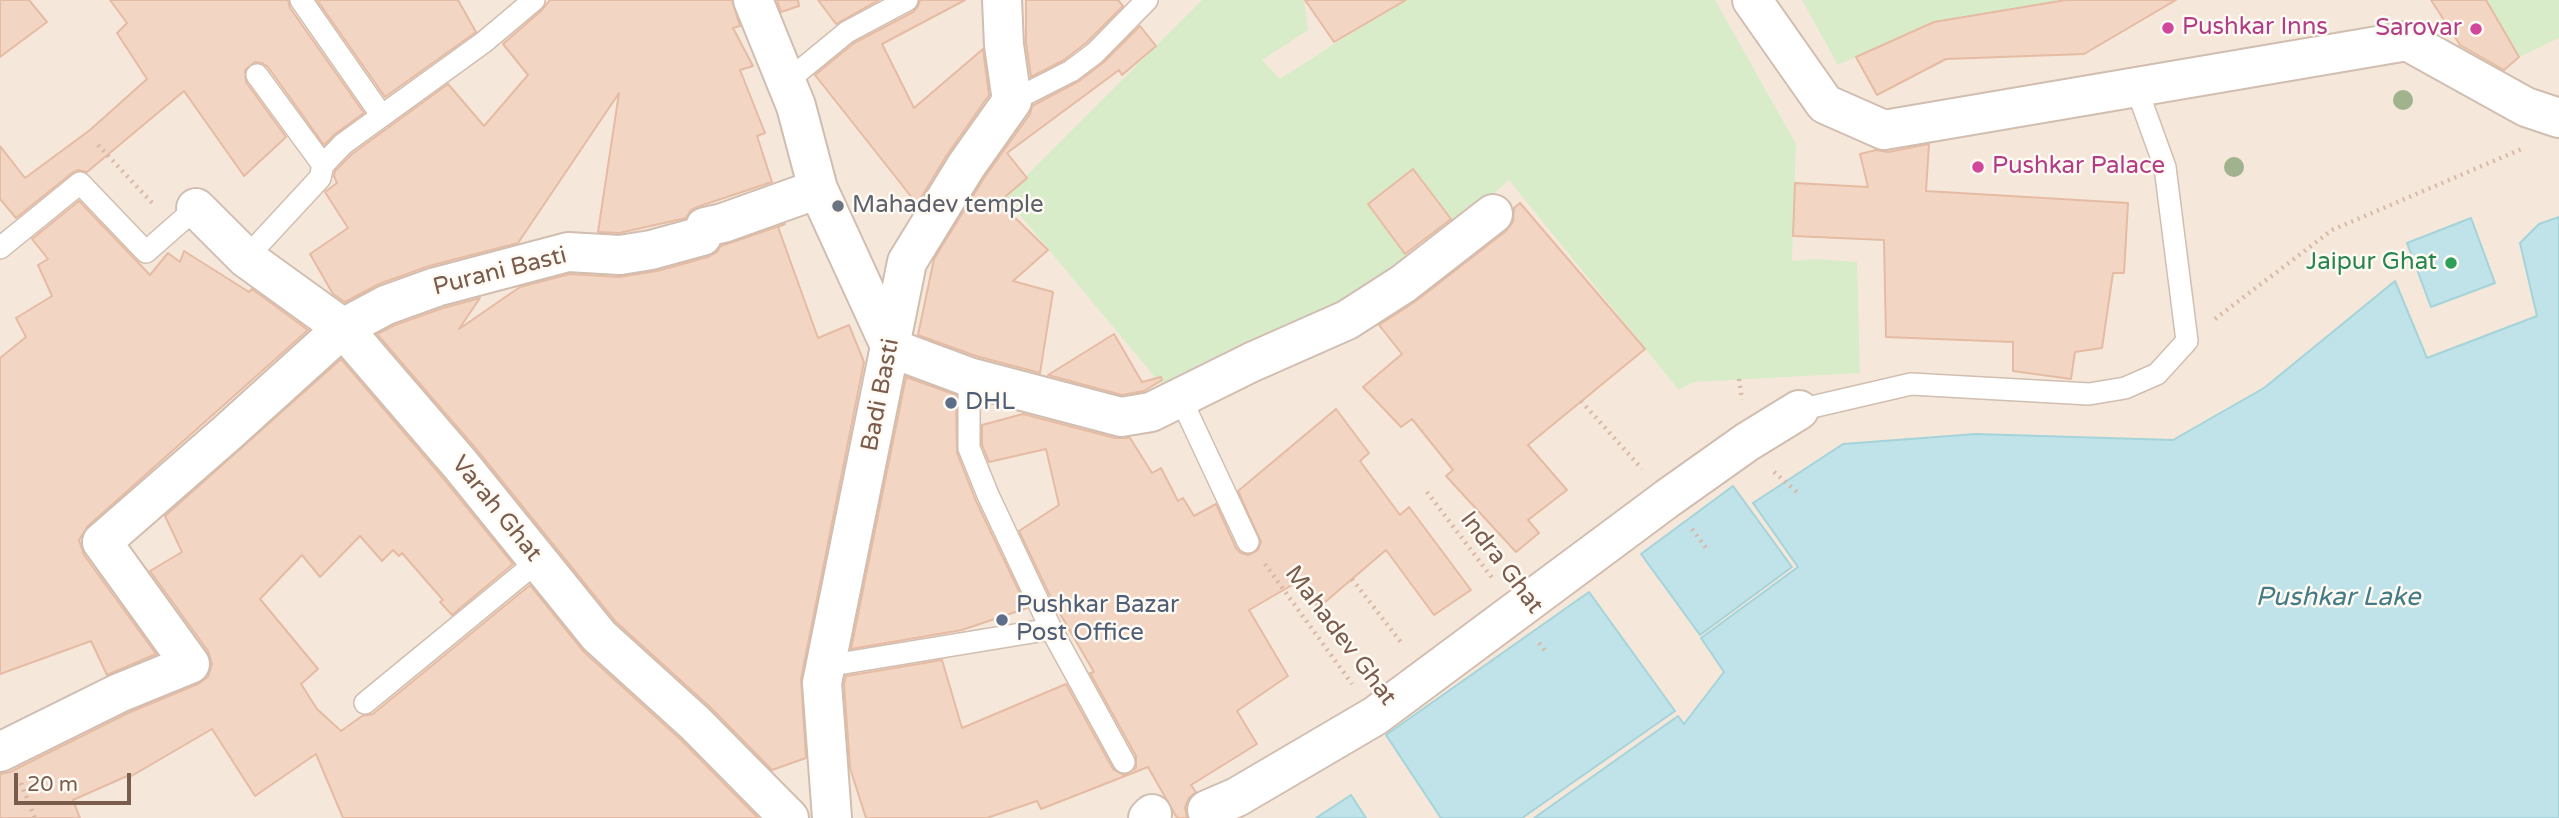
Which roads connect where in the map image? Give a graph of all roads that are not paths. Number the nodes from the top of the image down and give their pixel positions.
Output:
1 (301, 0) edge
2 (534, 0) edge
3 (753, 0) edge
4 (907, 0) edge
5 (1002, 0) edge
6 (1147, 0) edge
7 (1752, 0) edge
8 (257, 75) dead end
9 (786, 82) junction
10 (2136, 87) junction
11 (1012, 101) junction
12 (382, 116) junction
13 (2547, 131) edge
14 (323, 164) junction
15 (818, 189) junction
16 (1493, 214) dead end
17 (185, 217) joint
18 (0, 248) edge
19 (246, 258) junction
20 (342, 328) junction
21 (891, 348) junction
22 (969, 377) junction
23 (1180, 397) junction
24 (1799, 410) joint
25 (1248, 542) road end
26 (538, 561) junction
27 (1051, 629) junction
28 (826, 666) junction
29 (365, 703) dead end
30 (0, 752) edge
31 (1124, 762) dead end
32 (1208, 810) dead end
33 (789, 818) edge
34 (832, 818) edge

1 - 12 lane
2 - 12 lane
3 - 9 street
4 - 9 lane
5 - 11 street
6 - 11 lane
7 - 10 street
8 - 14 lane
9 - 15 street
10 - 13 street
10 - 24 lane
11 - 21 street, Badi Basti
12 - 14 lane
14 - 19 lane
15 - 20 street, Purani Basti
15 - 21 street
16 - 23 street
17 - 18 lane
17 - 19 street, Varah Ghat
19 - 20 street, Varah Ghat
20 - 26 street, Varah Ghat
20 - 30 street, Purani Basti
21 - 22 street
21 - 28 street, Badi Basti
22 - 23 street
22 - 27 lane
23 - 25 lane
24 - 32 street
26 - 29 lane
26 - 33 street, Varah Ghat
27 - 28 lane
27 - 31 lane
28 - 34 street, Badi Basti

